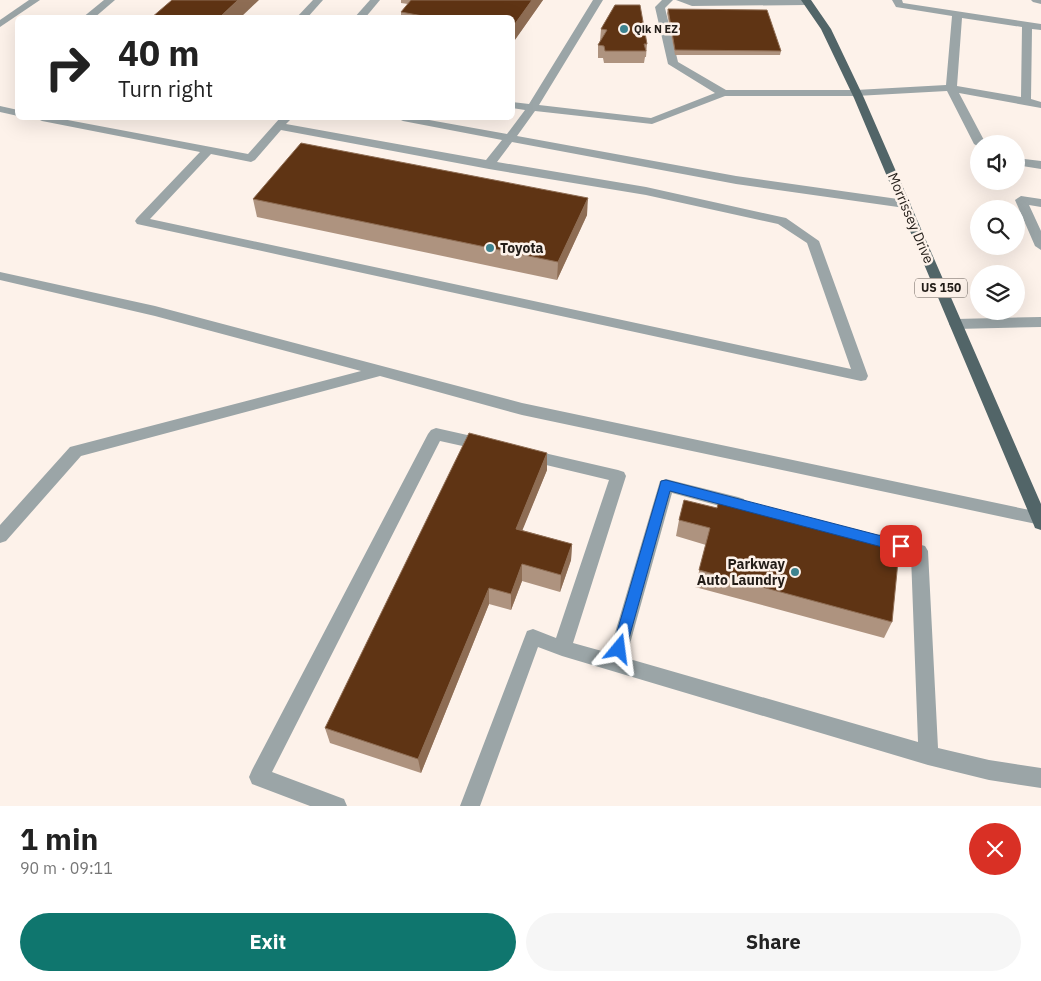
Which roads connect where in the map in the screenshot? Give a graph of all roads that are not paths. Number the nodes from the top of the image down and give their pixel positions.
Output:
1 (35, 0) edge
2 (110, 0) edge
3 (318, 0) edge
4 (375, 0) edge
5 (598, 0) edge
6 (668, 0) edge
7 (681, 0) edge
8 (897, 0) edge
9 (1036, 0) edge
10 (807, 1) edge
11 (1041, 1) edge
12 (957, 14) junction
13 (91, 15) edge
14 (304, 15) edge
15 (362, 15) edge
16 (0, 24) edge
17 (1027, 24) junction
18 (1041, 27) edge
19 (951, 88) junction
20 (724, 93) junction
21 (856, 93) junction
22 (1026, 101) junction
23 (515, 105) edge
24 (1041, 105) edge
25 (532, 108) junction
26 (0, 109) edge
27 (15, 112) edge
28 (52, 120) edge
29 (414, 120) edge
30 (282, 122) edge
31 (975, 135) edge
32 (510, 138) junction
33 (208, 150) junction
34 (1025, 162) edge
35 (489, 165) junction
36 (1041, 165) edge
37 (905, 204) junction
38 (1041, 204) edge
39 (1041, 246) edge
40 (0, 276) edge
41 (1041, 322) edge
42 (956, 324) junction
43 (379, 371) junction
44 (750, 507) edge
45 (1040, 521) edge
46 (0, 536) edge
47 (863, 536) edge
48 (562, 648) junction
49 (615, 663) junction
50 (928, 755) junction
51 (1041, 778) edge
52 (337, 806) edge
53 (470, 806) edge

1 - 16 lane
2 - 13 lane
3 - 14 lane
4 - 15 lane
5 - 25 lane
6 - 20 lane
7 - 10 lane
8 - 12 lane
9 - 11 lane
10 - 21 main road, Morrissey Drive / US 150
12 - 17 lane
12 - 19 lane
17 - 18 lane
17 - 22 lane
19 - 21 lane
19 - 22 lane
19 - 31 lane
20 - 21 lane
20 - 25 lane
21 - 37 main road, Morrissey Drive / US 150
22 - 24 lane
23 - 25 lane
25 - 32 lane
26 - 27 lane
28 - 33 lane
29 - 32 lane
30 - 33 lane
30 - 35 lane
32 - 35 lane
32 - 37 lane
33 - 35 lane
34 - 36 lane
37 - 42 main road, Morrissey Drive / US 150
38 - 39 lane
40 - 43 lane
41 - 42 lane
42 - 45 main road, Morrissey Drive / US 150
43 - 45 lane
43 - 46 lane
44 - 49 lane
47 - 50 lane
48 - 49 lane
48 - 52 lane
48 - 53 lane
49 - 50 lane
50 - 51 lane

